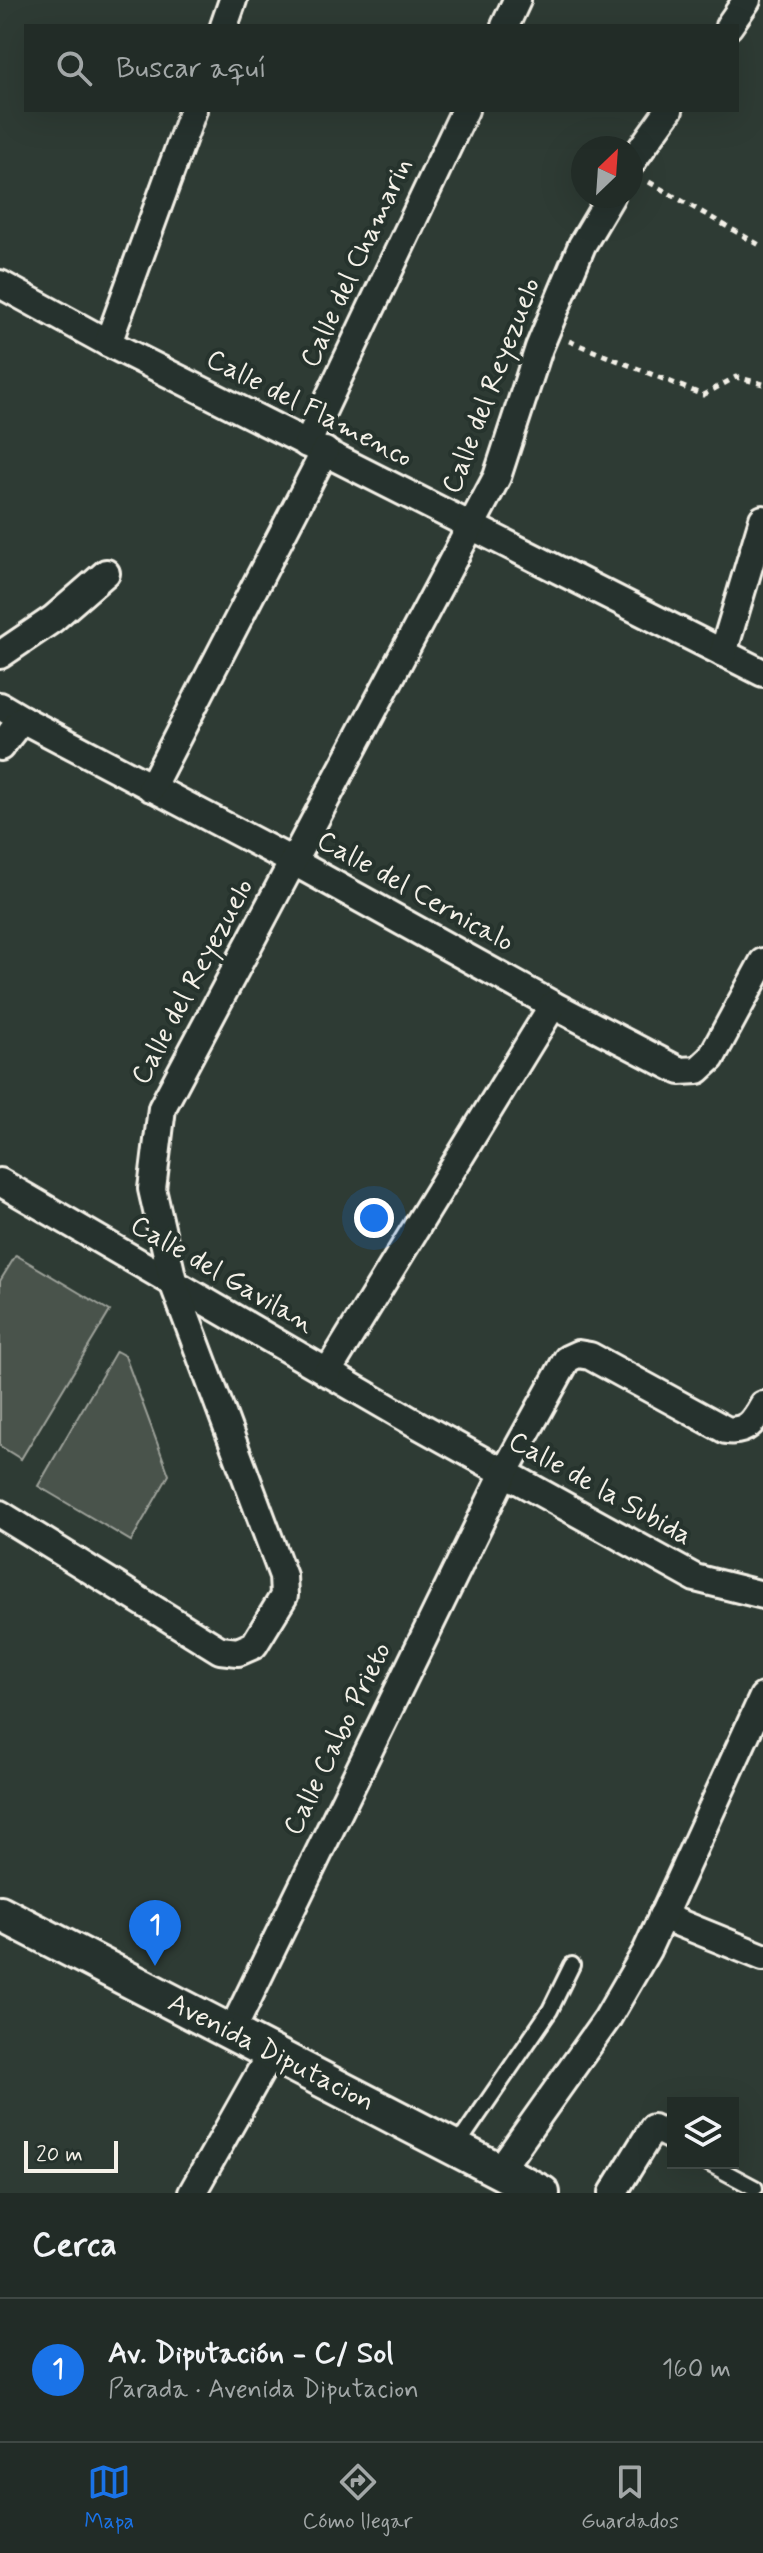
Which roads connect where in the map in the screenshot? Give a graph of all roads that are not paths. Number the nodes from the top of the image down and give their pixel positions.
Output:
1 (233, 0) edge
2 (517, 0) edge
3 (747, 0) edge
4 (225, 24) edge
5 (506, 24) edge
6 (730, 24) edge
7 (192, 112) edge
8 (464, 112) edge
9 (668, 112) edge
10 (643, 161) edge
11 (604, 208) edge
12 (0, 284) edge
13 (108, 343) junction
14 (316, 448) junction
15 (763, 519) edge
16 (471, 527) junction
17 (106, 573) dead end
18 (723, 653) junction
19 (0, 655) edge
20 (763, 673) edge
21 (11, 712) edge
22 (0, 747) edge
23 (151, 788) junction
24 (294, 862) junction
25 (762, 967) edge
26 (553, 1005) junction
27 (0, 1182) edge
28 (174, 1285) junction
29 (327, 1373) junction
30 (763, 1405) edge
31 (413, 1422) joint
32 (504, 1473) junction
33 (0, 1514) edge
34 (763, 1595) edge
35 (763, 1697) edge
36 (0, 1913) edge
37 (662, 1916) junction
38 (763, 1957) edge
39 (572, 1965) dead end
40 (231, 2033) junction
41 (271, 2053) junction
42 (659, 2135) edge
43 (455, 2149) junction
44 (719, 2169) edge
45 (499, 2171) junction
46 (755, 2188) dead end
47 (192, 2193) edge
48 (542, 2193) edge
49 (613, 2193) edge

1 - 4 street
2 - 5 street
3 - 6 street
7 - 13 street
8 - 14 street, Calle del Chamarin
9 - 10 street
11 - 16 street, Calle del Reyezuelo
12 - 13 street, Calle del Flamenco
13 - 14 street, Calle del Flamenco
14 - 16 street, Calle del Flamenco
14 - 23 street, Calle del Chamarin
15 - 18 street
16 - 18 street, Calle del Flamenco
16 - 24 street, Calle del Reyezuelo
17 - 19 street
18 - 20 street, Calle del Flamenco
21 - 22 street, Calle del Cernicalo
21 - 23 street, Calle del Cernicalo
23 - 24 street, Calle del Cernicalo
24 - 26 street, Calle del Cernicalo
24 - 28 street, Calle del Reyezuelo
25 - 26 street, Calle del Cernicalo
26 - 29 street
27 - 28 street, Calle del Gavilan
28 - 29 street, Calle del Gavilan
28 - 33 street, Calle del Reyezuelo
29 - 31 street, Calle del Gavilan
30 - 32 street, Calle Cabo Prieto
31 - 32 street, Calle de la Subida
32 - 34 street, Calle de la Subida
32 - 40 street, Calle Cabo Prieto
35 - 37 street
36 - 40 street, Avenida Diputacion
37 - 38 street
37 - 45 street
39 - 43 lane
40 - 41 street, Avenida Diputacion
41 - 43 street, Avenida Diputacion
41 - 47 street
42 - 49 street
43 - 45 street, Avenida Diputacion
44 - 46 lane
45 - 48 street, Avenida Diputacion

